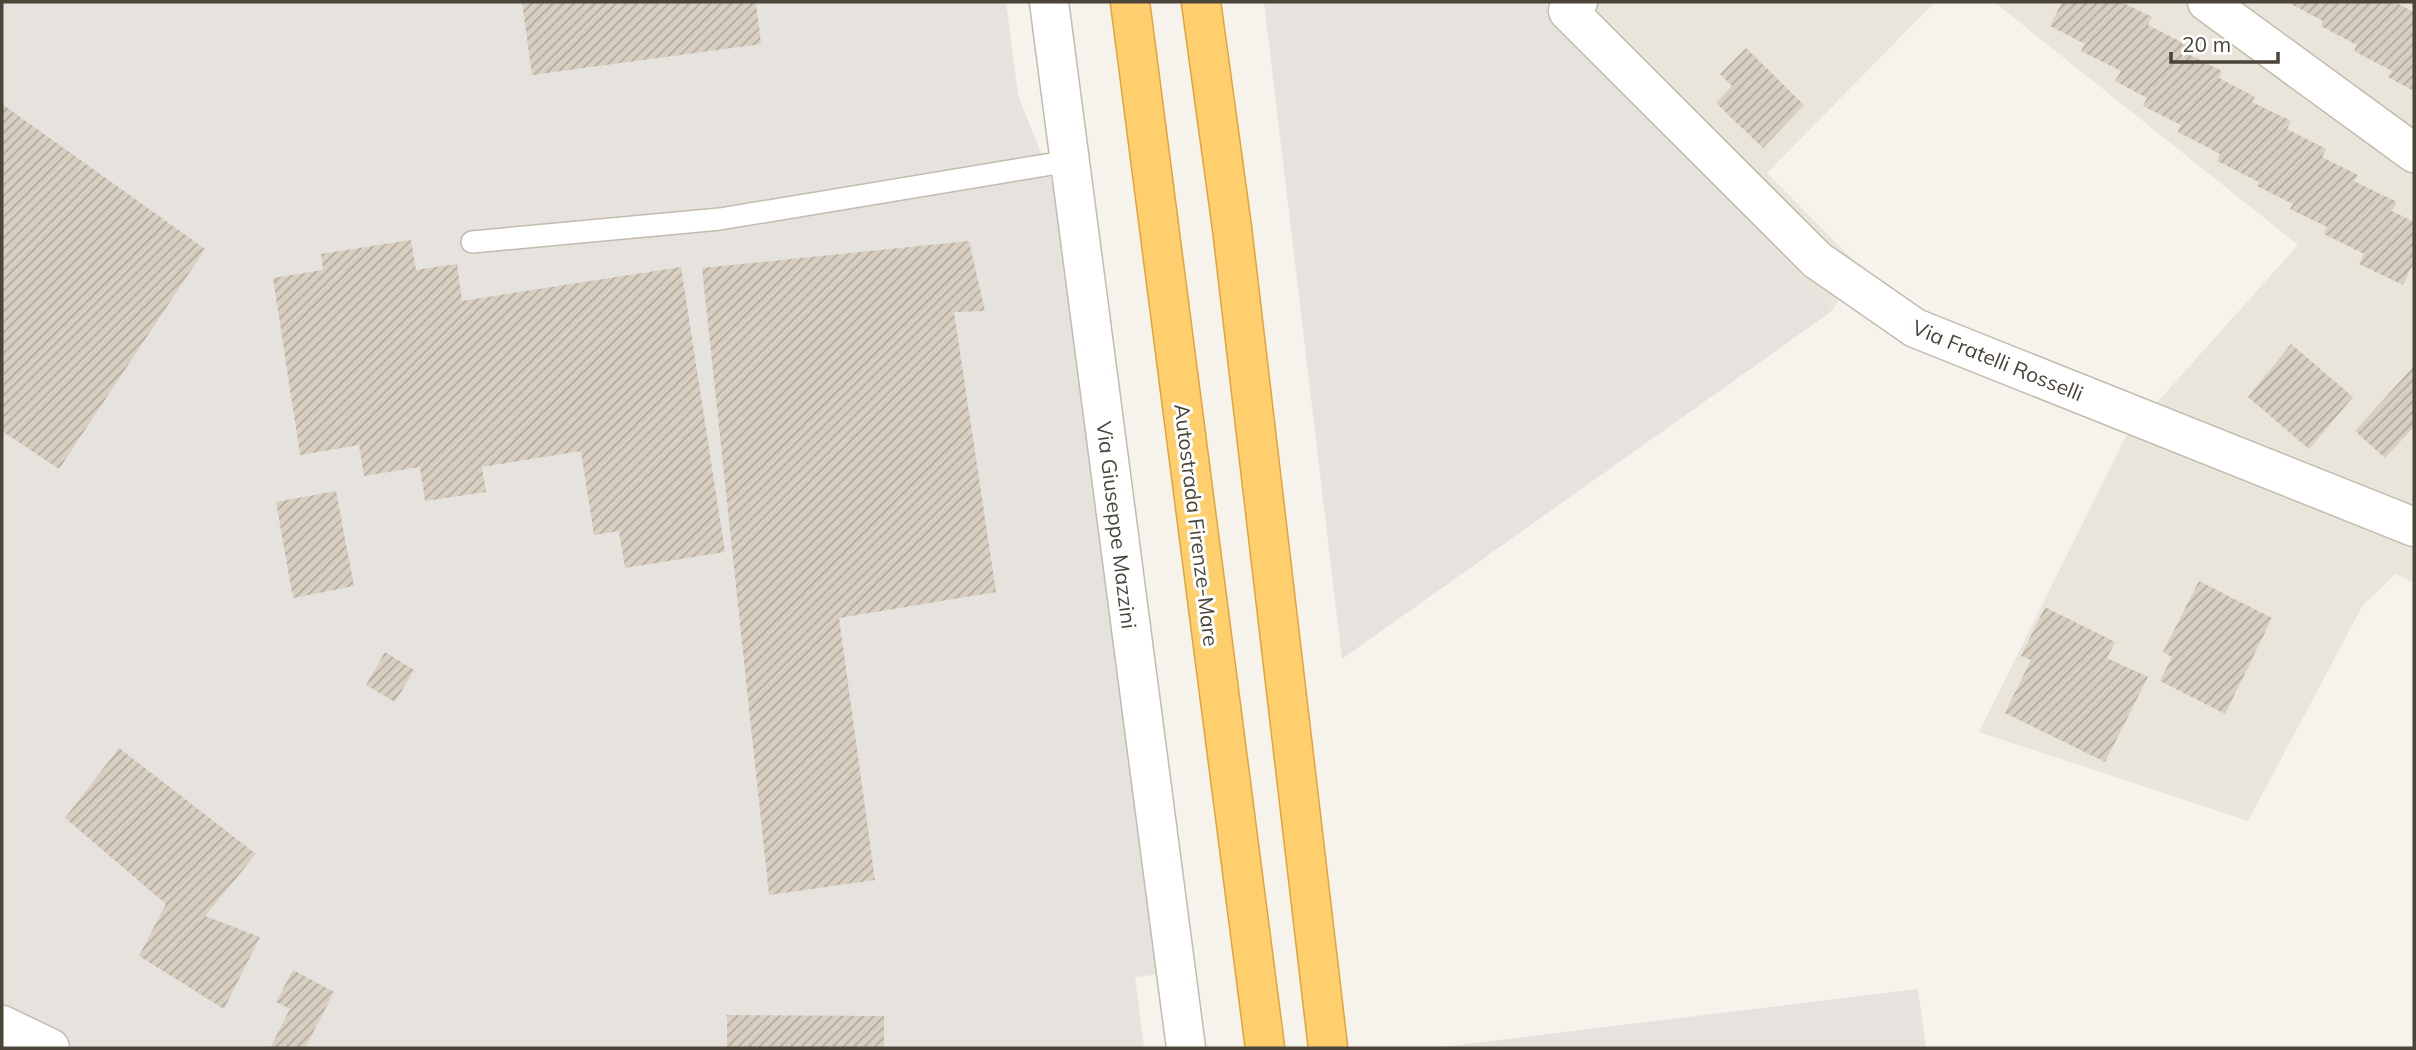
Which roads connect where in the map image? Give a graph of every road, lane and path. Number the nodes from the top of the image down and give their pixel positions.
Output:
1 (1049, 2) edge
2 (1130, 2) edge
3 (1202, 2) edge
4 (1578, 2) edge
5 (2207, 2) edge
6 (2414, 153) edge
7 (1070, 161) junction
8 (472, 242) dead end
9 (2414, 527) edge
10 (2, 1025) edge
11 (50, 1048) edge
12 (1186, 1048) edge
13 (1265, 1048) edge
14 (1328, 1048) edge

1 - 7 street, Via Giuseppe Mazzini
2 - 13 highway, Autostrada Firenze-Mare
3 - 14 highway
4 - 9 street, Via Fratelli Rosselli
5 - 6 street
7 - 8 lane
7 - 12 street, Via Giuseppe Mazzini
10 - 11 street

